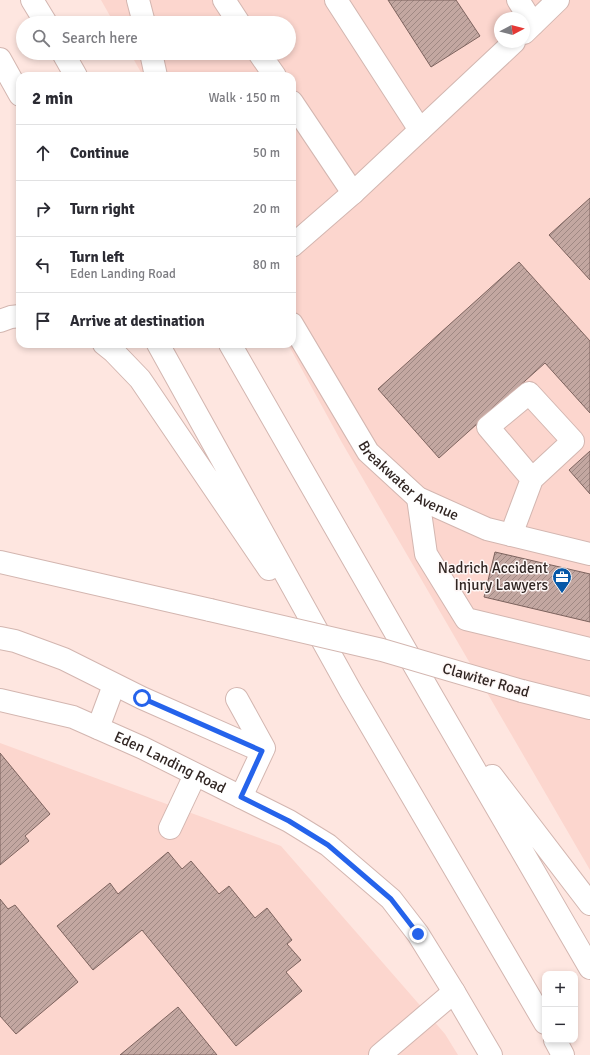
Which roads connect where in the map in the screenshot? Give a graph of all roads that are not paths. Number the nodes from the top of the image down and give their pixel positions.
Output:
1 (32, 0) edge
2 (138, 0) edge
3 (224, 0) edge
4 (336, 0) edge
5 (518, 0) edge
6 (558, 0) edge
7 (523, 12) edge
8 (42, 16) edge
9 (142, 16) edge
10 (234, 16) edge
11 (530, 27) edge
12 (508, 48) edge
13 (0, 59) edge
14 (67, 60) edge
15 (153, 60) edge
16 (264, 60) edge
17 (74, 72) edge
18 (155, 72) edge
19 (272, 72) edge
20 (16, 88) edge
21 (296, 108) edge
22 (420, 130) junction
23 (352, 193) junction
24 (296, 242) edge
25 (16, 316) edge
26 (0, 321) edge
27 (296, 331) edge
28 (109, 348) edge
29 (160, 348) edge
30 (232, 348) edge
31 (532, 479) dead end
32 (418, 498) junction
33 (510, 535) junction
34 (590, 554) edge
35 (0, 562) edge
36 (0, 638) edge
37 (590, 649) edge
38 (114, 685) junction
39 (350, 690) junction
40 (433, 698) junction
41 (237, 699) dead end
42 (0, 700) edge
43 (590, 708) edge
44 (98, 728) junction
45 (262, 751) junction
46 (195, 774) junction
47 (241, 797) junction
48 (170, 828) dead end
49 (590, 904) edge
50 (590, 968) edge
51 (454, 992) junction
52 (542, 1018) edge
53 (557, 1043) edge
54 (380, 1055) edge
55 (491, 1055) edge
56 (564, 1055) edge

1 - 8 main road
2 - 9 main road
3 - 10 main road
4 - 22 main road
5 - 7 main road
6 - 11 main road
12 - 22 main road
13 - 20 main road
14 - 17 main road
15 - 18 main road
16 - 19 main road
21 - 23 main road
22 - 23 main road
23 - 24 main road
25 - 26 main road
27 - 32 main road, Breakwater Avenue
28 - 39 main road
29 - 39 main road
30 - 40 main road
31 - 33 main road
32 - 33 main road, Breakwater Avenue
32 - 37 main road
33 - 34 main road, Breakwater Avenue
35 - 43 main road, Clawiter Road, bridge
36 - 38 main road
38 - 44 main road
38 - 45 main road
39 - 52 main road
40 - 49 main road
40 - 50 main road
41 - 45 main road
42 - 44 main road, Eden Landing Road
44 - 46 main road, Eden Landing Road
45 - 47 main road
46 - 47 main road, Eden Landing Road
46 - 48 main road
47 - 51 main road, Eden Landing Road
51 - 54 main road
51 - 55 main road, Eden Landing Road
53 - 56 main road

